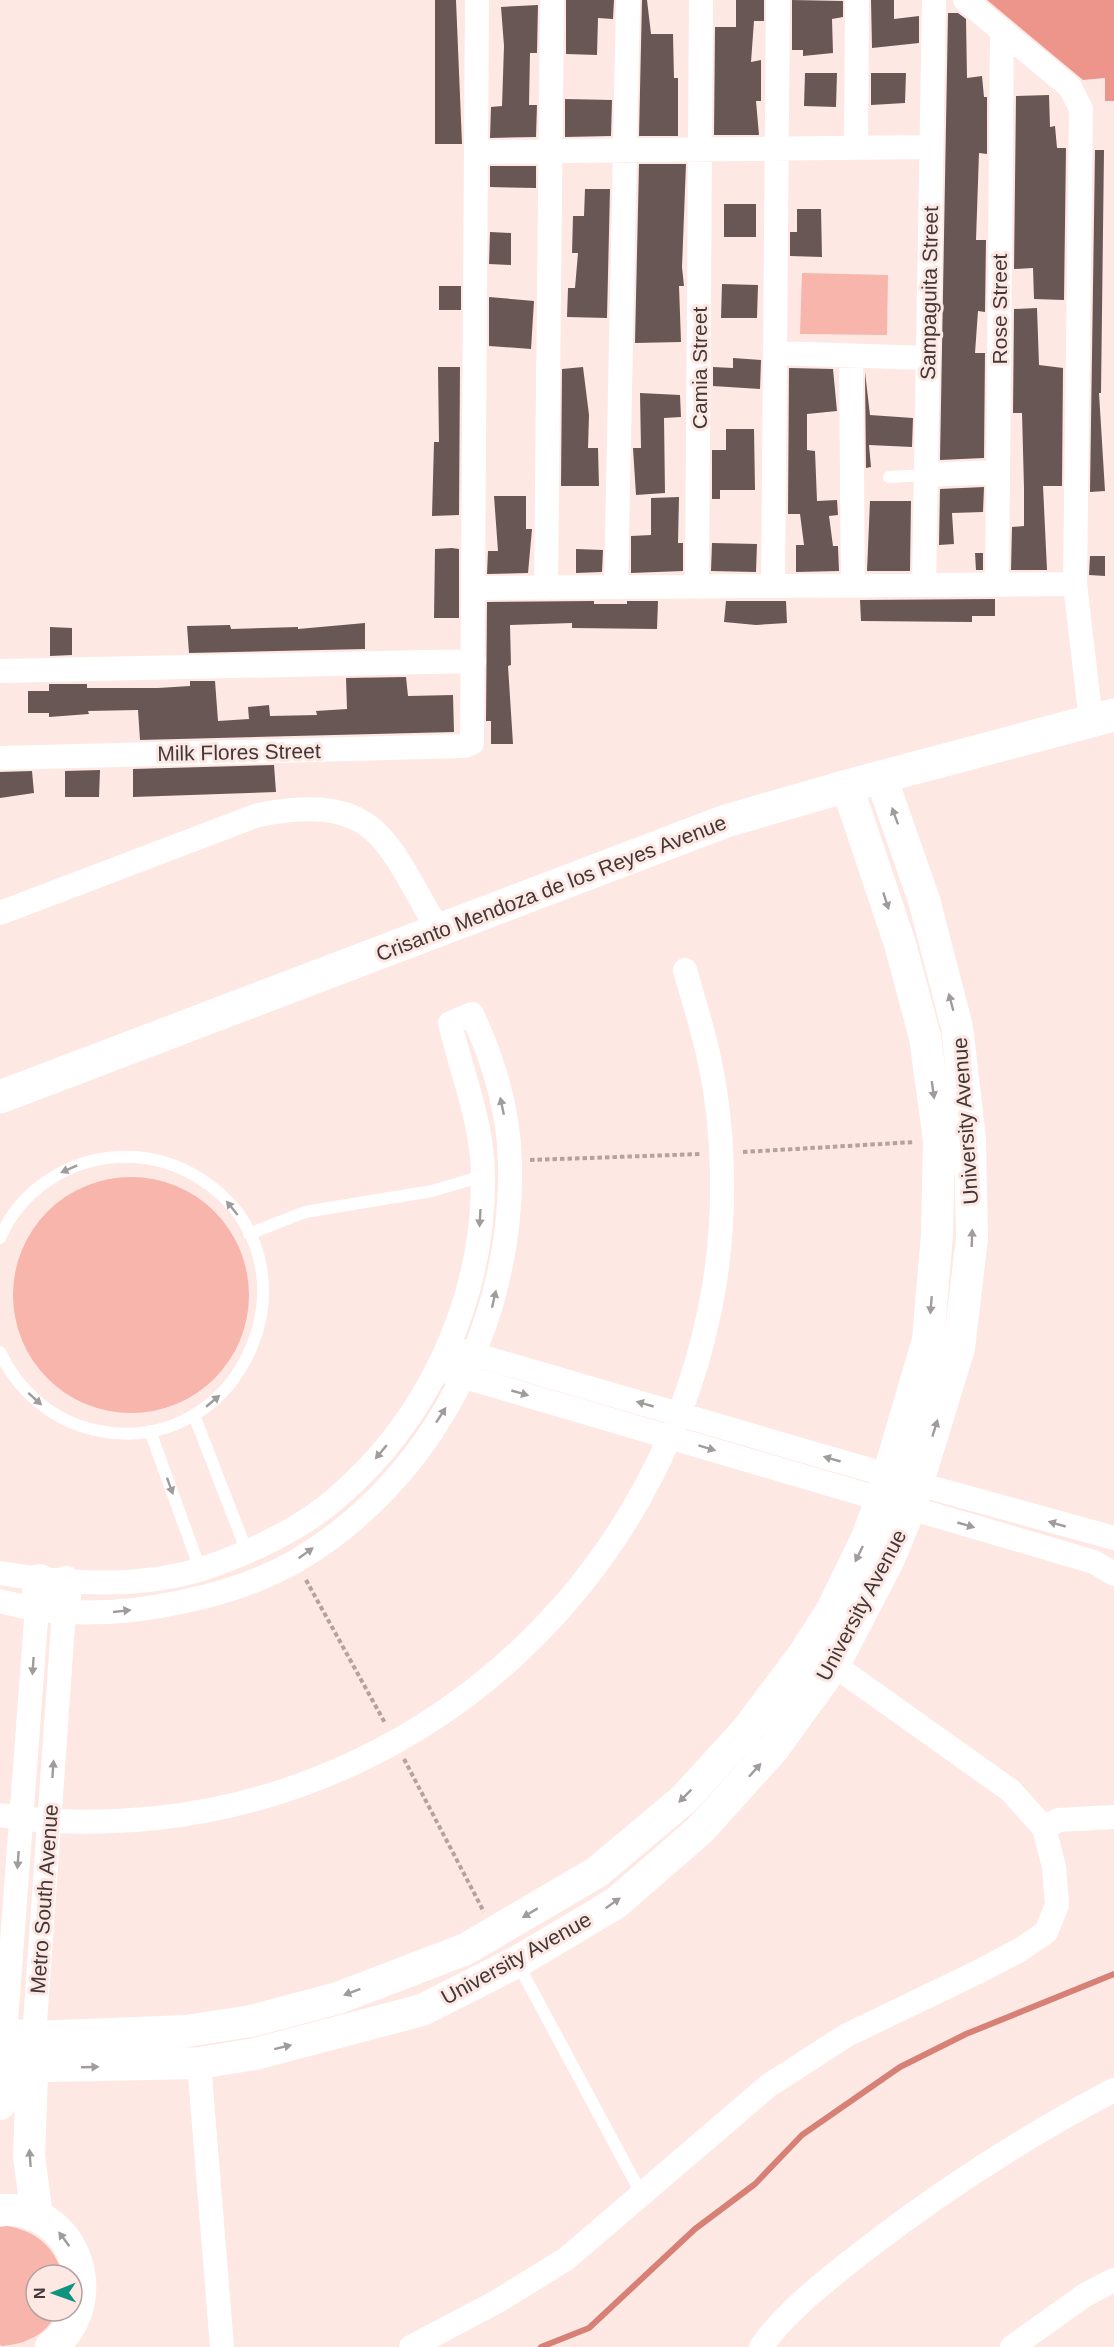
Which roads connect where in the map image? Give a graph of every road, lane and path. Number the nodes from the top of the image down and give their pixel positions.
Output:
1 (477, 0) edge
2 (552, 0) edge
3 (628, 0) edge
4 (701, 0) edge
5 (778, 0) edge
6 (857, 0) edge
7 (934, 0) edge
8 (964, 0) edge
9 (1002, 32) junction
10 (931, 147) junction
11 (856, 148) junction
12 (700, 149) junction
13 (777, 149) junction
14 (625, 150) junction
15 (550, 151) junction
16 (477, 152) junction
17 (775, 353) junction
18 (851, 356) junction
19 (927, 358) junction
20 (998, 472) junction
21 (926, 476) junction
22 (889, 477) dead end
23 (1075, 584) junction
24 (924, 585) junction
25 (997, 585) junction
26 (773, 586) junction
27 (853, 586) junction
28 (616, 587) junction
29 (697, 587) junction
30 (474, 588) junction
31 (546, 588) junction
32 (474, 662) junction
33 (0, 671) edge
34 (1102, 718) edge
35 (0, 758) edge
36 (881, 777) junction
37 (847, 786) junction
38 (0, 913) edge
39 (439, 931) junction
40 (685, 970) dead end
41 (0, 1097) edge
42 (483, 1176) junction
43 (249, 1234) junction
44 (0, 1238) edge
45 (448, 1347) junction
46 (0, 1352) edge
47 (474, 1354) junction
48 (437, 1368) junction
49 (464, 1376) junction
50 (680, 1414) junction
51 (194, 1415) junction
52 (150, 1431) junction
53 (671, 1437) junction
54 (884, 1487) junction
55 (914, 1496) junction
56 (1114, 1538) edge
57 (247, 1552) junction
58 (200, 1569) junction
59 (0, 1573) edge
60 (1114, 1574) edge
61 (51, 1595) junction
62 (0, 1600) edge
63 (834, 1665) junction
64 (11, 1817) edge
65 (1114, 1817) edge
66 (49, 1821) junction
67 (1044, 1828) junction
68 (517, 1962) junction
69 (13, 2035) edge
70 (199, 2063) junction
71 (11, 2068) edge
72 (1114, 2090) edge
73 (0, 2104) edge
74 (642, 2195) junction
75 (0, 2210) edge
76 (37, 2216) junction
77 (1114, 2280) edge
78 (51, 2347) edge
79 (222, 2347) edge
80 (411, 2347) edge
81 (761, 2347) edge
82 (1012, 2347) edge

1 - 16 street
2 - 15 street
3 - 14 street
4 - 12 street, Camia Street
5 - 13 street
6 - 11 street
7 - 10 street, Sampaguita Street
8 - 9 street
9 - 20 street, Rose Street
9 - 23 street
10 - 11 street
10 - 19 street, Sampaguita Street
11 - 13 street
12 - 13 street
12 - 14 street
12 - 29 street, Camia Street
13 - 17 street
14 - 15 street
14 - 28 street
15 - 16 street
15 - 31 street
16 - 30 street
17 - 18 street
17 - 26 street
18 - 19 street
18 - 27 street
19 - 21 street, Sampaguita Street
20 - 21 street
20 - 25 street, Rose Street
21 - 22 lane
21 - 24 street, Sampaguita Street
23 - 25 street
23 - 34 street
24 - 25 street
24 - 27 street
26 - 27 street
26 - 29 street
28 - 29 street
28 - 31 street
30 - 31 street
30 - 32 street
32 - 33 street
32 - 35 street, Milk Flores Street
34 - 36 main road, Crisanto Mendoza de los Reyes Avenue
36 - 37 main road, Crisanto Mendoza de los Reyes Avenue
55 -> 36 street, University Avenue
37 - 39 main road, Crisanto Mendoza de los Reyes Avenue
37 -> 54 street, University Avenue
38 - 39 street
39 - 41 main road, Crisanto Mendoza de los Reyes Avenue
40 - 50 street
42 - 43 lane
42 -> 45 street
47 -> 42 street
43 -> 44 lane
51 -> 43 lane
45 - 47 street
45 - 48 street
46 -> 52 lane
47 - 49 street
50 -> 47 street
48 - 49 street
48 -> 57 street
49 -> 53 street
61 -> 49 street
50 - 53 street
54 -> 50 street
51 - 52 lane
51 - 57 lane
52 -> 58 lane
53 -> 54 street
53 - 66 street
54 - 55 street
54 -> 69 street, University Avenue
56 -> 55 street
55 -> 60 street
55 - 63 street, University Avenue
57 - 58 street
58 - 61 street
59 - 61 street
61 - 62 street
61 -> 64 street, Metro South Avenue
66 -> 61 street, Metro South Avenue
63 - 67 street
68 -> 63 street, University Avenue
64 - 66 street
64 -> 69 street, Metro South Avenue
65 - 67 street
66 - 69 street, Metro South Avenue
67 - 74 street
70 -> 68 street, University Avenue
68 - 74 lane
69 - 71 street, Metro South Avenue
71 -> 70 street, University Avenue
70 - 79 street
71 - 73 street, Metro South Avenue
76 -> 71 street, Metro South Avenue
72 - 81 street
74 - 80 street
75 - 76 street
78 -> 76 street
77 - 82 street

